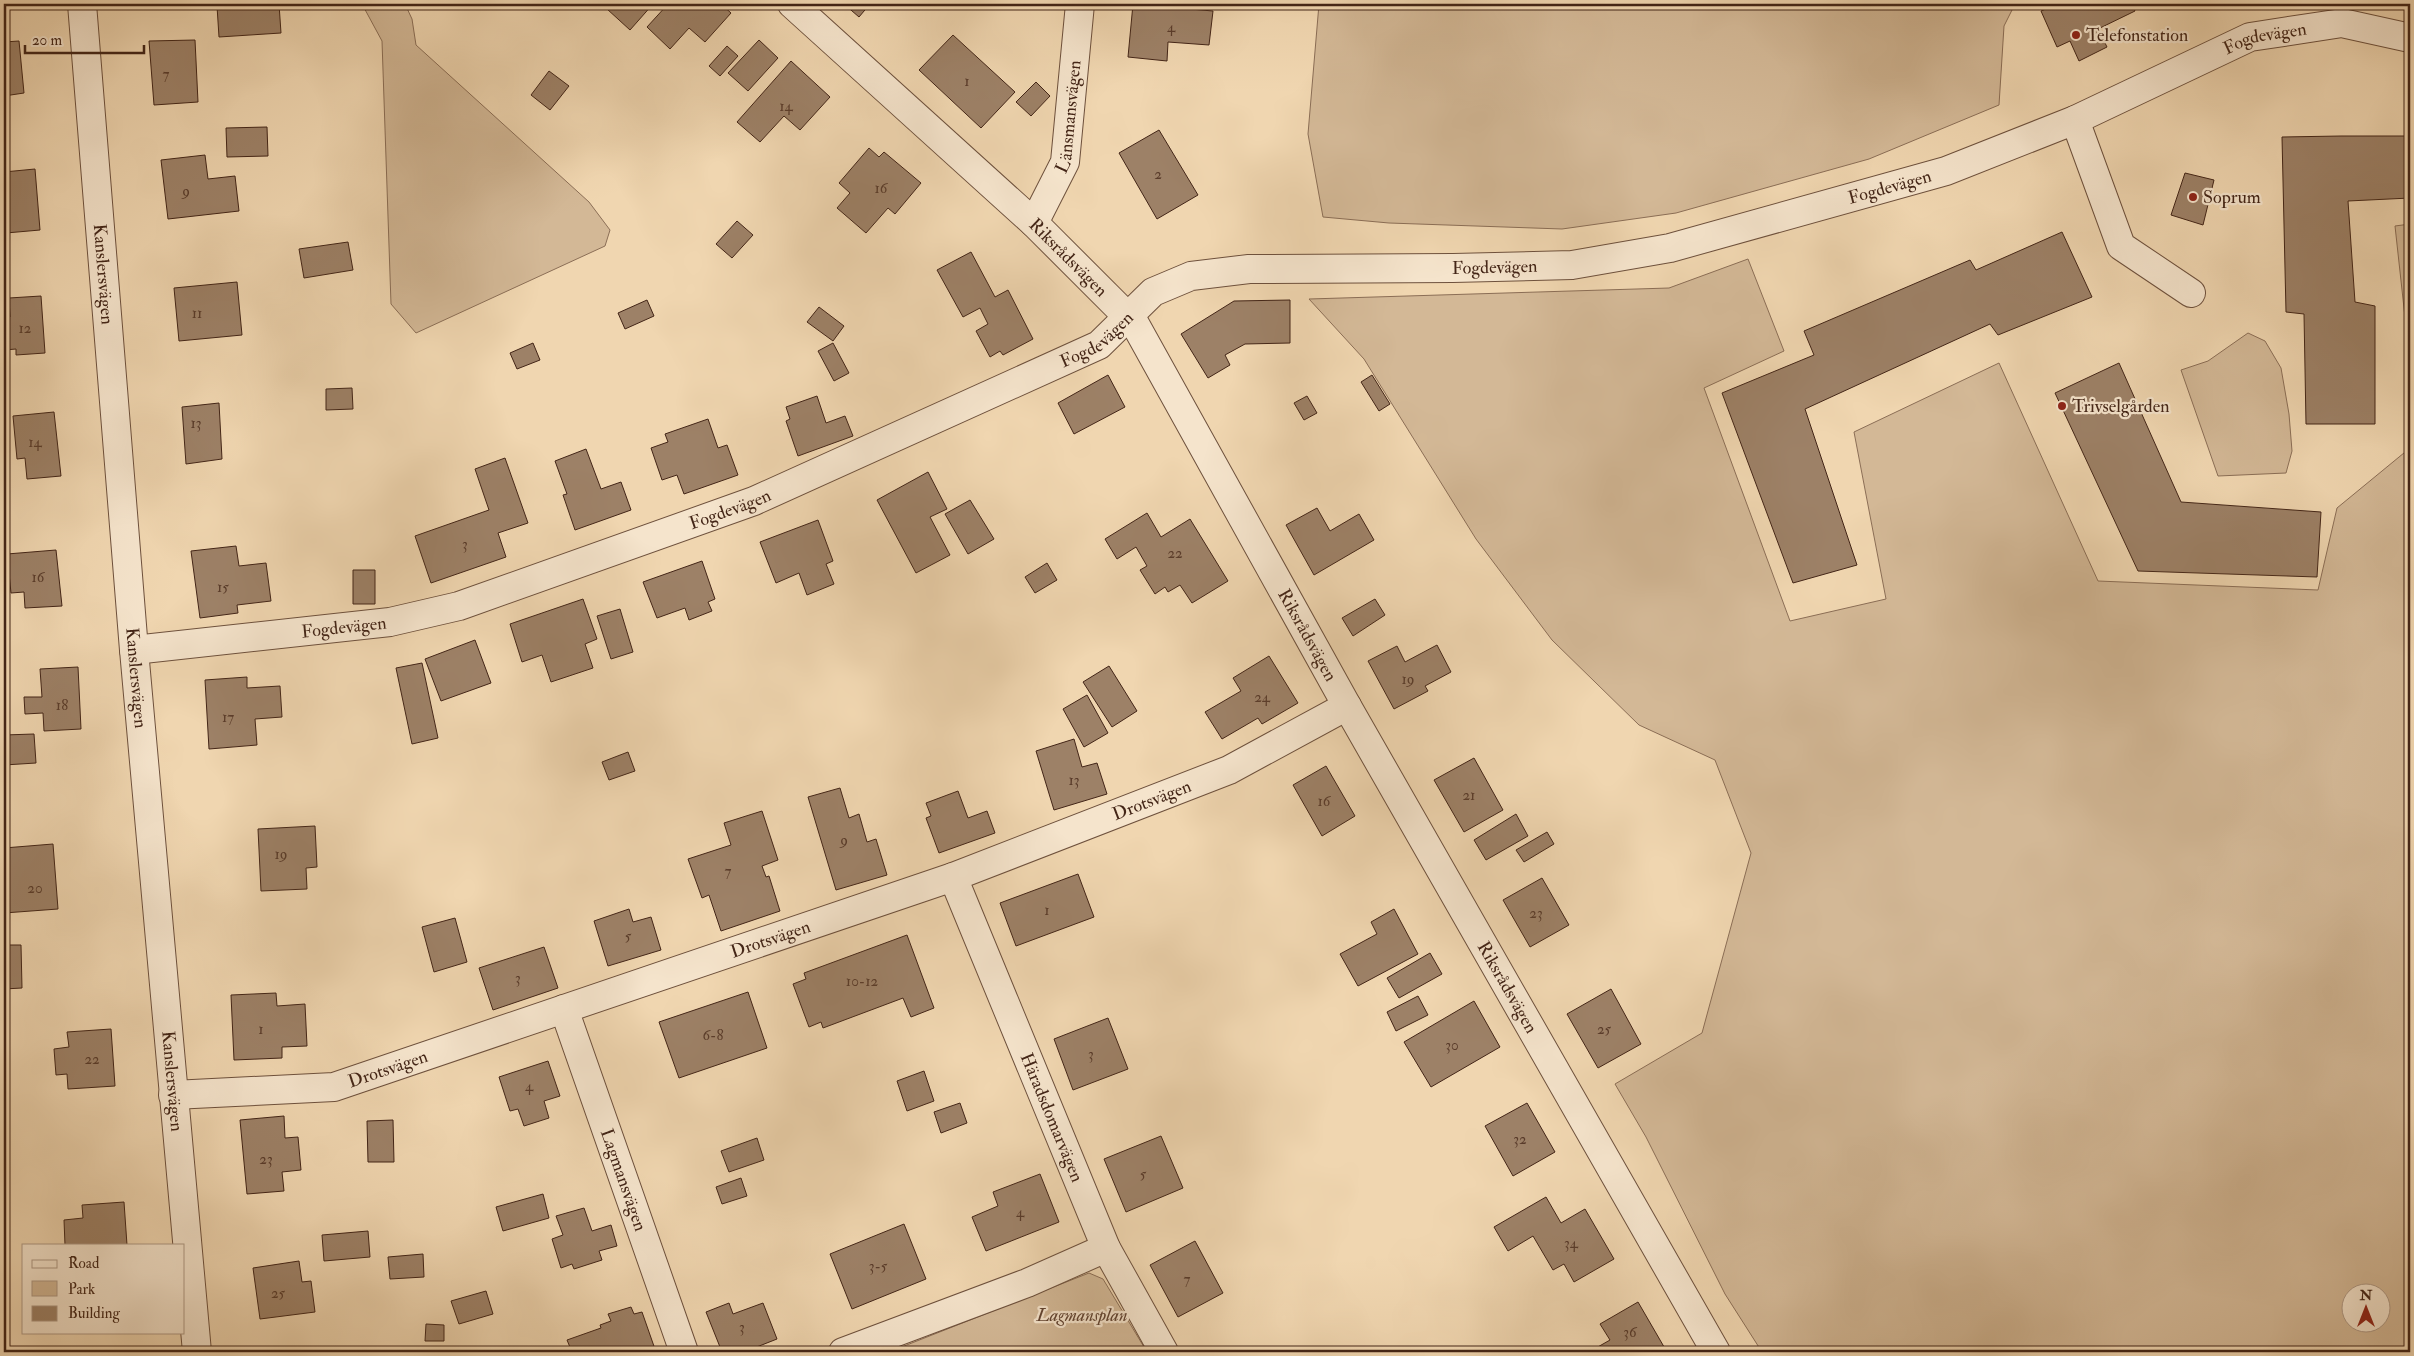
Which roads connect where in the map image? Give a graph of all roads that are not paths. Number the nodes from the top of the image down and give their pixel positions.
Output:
1 (82, 4) edge
2 (792, 4) edge
3 (1080, 4) edge
4 (2410, 38) edge
5 (2075, 120) junction
6 (1034, 223) junction
7 (2191, 293) dead end
8 (1127, 316) junction
9 (134, 650) junction
10 (1347, 706) junction
11 (954, 878) junction
12 (564, 1009) junction
13 (173, 1095) junction
14 (1106, 1248) junction
15 (197, 1352) edge
16 (684, 1352) edge
17 (843, 1352) edge
18 (1164, 1352) edge
19 (1716, 1352) edge

1 - 9 street, Kanslersvägen
2 - 6 street, Riksrådsvägen
3 - 6 street, Länsmansvägen
4 - 5 street, Fogdevägen
5 - 7 street
5 - 8 street, Fogdevägen
6 - 8 street, Riksrådsvägen
8 - 9 street, Fogdevägen
8 - 10 street, Riksrådsvägen
9 - 13 street, Kanslersvägen
10 - 11 street, Drotsvägen
10 - 19 street, Riksrådsvägen
11 - 12 street, Drotsvägen
11 - 14 street, Häradsdomarvägen
12 - 13 street, Drotsvägen
12 - 16 street, Lagmansvägen
13 - 15 street, Kanslersvägen
14 - 17 street
14 - 18 street, Häradsdomarvägen

